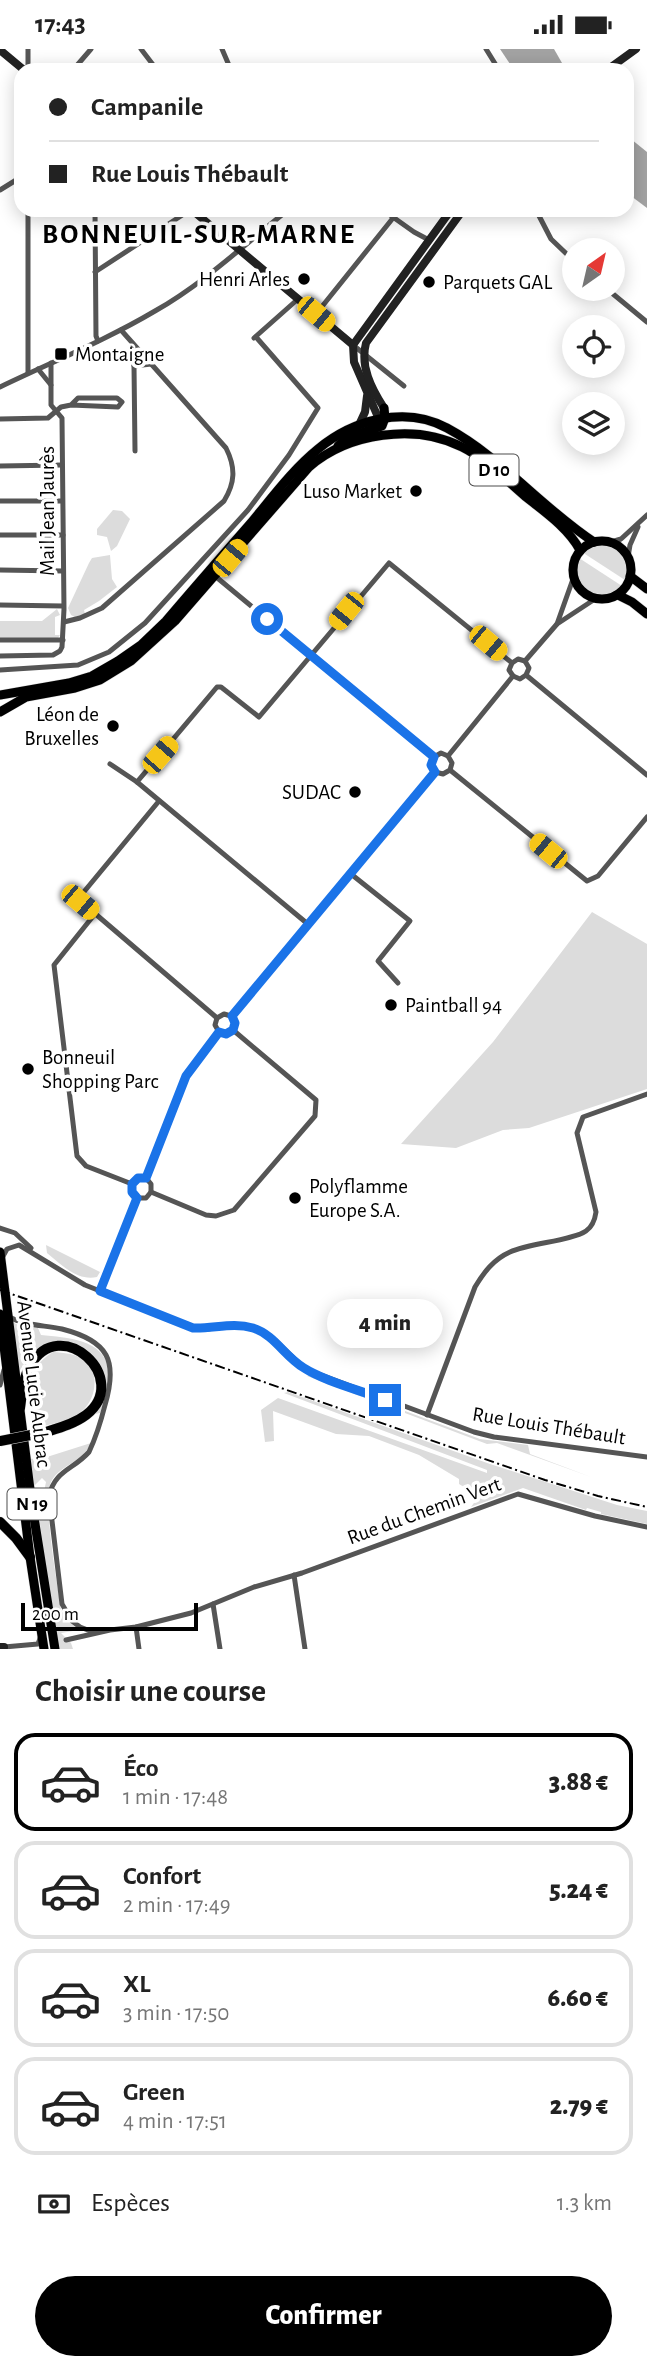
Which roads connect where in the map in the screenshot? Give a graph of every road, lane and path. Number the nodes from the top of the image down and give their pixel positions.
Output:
1 (91, 49) edge
2 (141, 49) edge
3 (636, 49) edge
4 (0, 50) edge
5 (17, 63) edge
6 (79, 63) edge
7 (152, 63) edge
8 (617, 63) edge
9 (28, 217) edge
10 (94, 217) edge
11 (180, 217) edge
12 (200, 217) edge
13 (279, 217) edge
14 (447, 217) edge
15 (457, 217) edge
16 (540, 217) edge
17 (393, 218) joint
18 (433, 243) junction
19 (239, 249) junction
20 (562, 250) edge
21 (95, 272) junction
22 (298, 299) junction
23 (622, 301) edge
24 (316, 314) junction
25 (647, 322) edge
26 (121, 330) junction
27 (98, 341) junction
28 (133, 344) junction
29 (353, 345) junction
30 (363, 353) junction
31 (51, 363) junction
32 (151, 364) junction
33 (134, 366) junction
34 (38, 369) junction
35 (29, 373) junction
36 (51, 385) junction
37 (404, 386) dead end
38 (0, 387) edge
39 (367, 396) junction
40 (71, 404) junction
41 (56, 411) junction
42 (385, 417) junction
43 (0, 419) edge
44 (359, 425) junction
45 (387, 436) junction
46 (333, 450) junction
47 (135, 451) dead end
48 (62, 465) junction
49 (0, 466) edge
50 (0, 501) edge
51 (62, 501) junction
52 (647, 515) edge
53 (639, 524) junction
54 (0, 535) edge
55 (63, 535) junction
56 (594, 541) junction
57 (611, 542) junction
58 (580, 550) junction
59 (628, 557) junction
60 (0, 570) edge
61 (63, 571) junction
62 (215, 576) junction
63 (631, 576) junction
64 (573, 579) junction
65 (647, 589) edge
66 (618, 595) junction
67 (596, 599) junction
68 (0, 605) edge
69 (63, 606) junction
70 (647, 614) edge
71 (64, 622) junction
72 (557, 624) junction
73 (0, 640) edge
74 (62, 640) junction
75 (310, 655) junction
76 (0, 656) edge
77 (525, 661) junction
78 (512, 663) junction
79 (0, 670) edge
80 (527, 675) junction
81 (513, 676) junction
82 (0, 695) edge
83 (0, 712) edge
84 (448, 756) junction
85 (434, 757) junction
86 (110, 764) dead end
87 (450, 770) junction
88 (435, 772) junction
89 (647, 775) edge
90 (137, 782) junction
91 (159, 801) junction
92 (647, 817) edge
93 (351, 874) junction
94 (94, 915) junction
95 (309, 925) junction
96 (398, 983) dead end
97 (232, 1016) junction
98 (217, 1018) junction
99 (233, 1030) junction
100 (219, 1032) junction
101 (647, 1094) edge
102 (146, 1178) junction
103 (132, 1184) junction
104 (151, 1192) junction
105 (137, 1198) junction
106 (0, 1228) edge
107 (36, 1254) junction
108 (1, 1257) edge
109 (100, 1291) junction
110 (2, 1318) edge
111 (7, 1360) junction
112 (0, 1385) edge
113 (20, 1408) junction
114 (427, 1415) junction
115 (0, 1441) edge
116 (647, 1457) edge
117 (0, 1522) edge
118 (647, 1527) edge
119 (30, 1556) junction
120 (294, 1575) junction
121 (213, 1604) junction
122 (136, 1627) junction
123 (110, 1630) junction
124 (41, 1636) junction
125 (66, 1640) dead end
126 (4, 1648) edge
127 (51, 1648) edge
128 (139, 1649) edge
129 (220, 1649) edge
130 (305, 1649) edge

1 - 6 street
2 - 7 street
3 - 8 main road
4 - 5 main road
9 - 35 street
10 - 21 street
11 - 21 street
12 - 19 main road
13 - 19 street
14 - 18 main road
15 - 18 main road
16 - 20 street
17 - 18 street
17 - 24 street
18 - 29 main road
18 - 30 main road
19 - 22 main road
19 - 26 street
21 - 27 street
22 - 24 main road
22 - 79 street
23 - 25 street
24 - 29 main road
26 - 27 street
26 - 28 street
27 - 31 street
28 - 32 street
28 - 33 street
29 - 30 street
29 - 39 main road
30 - 37 street
30 - 42 main road
31 - 34 street
31 - 36 street, Mail Jean Jaurès
32 - 33 street
32 - 71 street
33 - 47 street
34 - 35 street
34 - 36 street, Mail Jean Jaurès
35 - 38 street
36 - 41 street, Mail Jean Jaurès
39 - 42 main road
39 - 44 main road
40 - 40 street
40 - 41 street
41 - 43 street
41 - 48 street, Mail Jean Jaurès
42 - 44 main road, D 10
42 - 45 main road
42 - 46 main road
42 - 56 main road, D 10
44 - 82 main road, D 10
45 - 46 main road, D 10
45 - 58 main road, D 10
46 - 62 main road, D 10
48 - 49 street
48 - 51 street, Mail Jean Jaurès
50 - 51 street
51 - 55 street, Mail Jean Jaurès
52 - 53 street
53 - 57 street
53 - 59 street
54 - 55 street
55 - 61 street, Mail Jean Jaurès
56 - 57 main road
56 - 58 main road
57 - 59 main road
58 - 64 main road
59 - 63 main road
60 - 61 street
61 - 69 street, Mail Jean Jaurès
62 - 75 street
62 - 83 main road, D 10
63 - 65 main road
63 - 66 main road
64 - 67 main road
64 - 72 street
66 - 67 main road
66 - 70 main road
67 - 72 street
68 - 69 street
69 - 71 street, Mail Jean Jaurès
71 - 74 street, Mail Jean Jaurès
72 - 77 street
73 - 74 street
74 - 76 street
75 - 78 street
75 - 85 street
75 - 90 street
77 - 78 street
77 - 80 street
78 - 81 street
80 - 81 street
80 - 89 street
81 - 84 street
84 - 85 street
84 - 87 street
85 - 88 street
86 - 90 street
87 - 88 street
87 - 92 street
88 - 93 street
90 - 91 street
91 - 94 street
91 - 95 street
93 - 95 street
93 - 96 street
94 - 98 street
94 - 103 street
95 - 97 street
97 - 98 street
97 - 99 street
98 - 100 street
99 - 100 street
99 - 104 street
100 - 102 street
101 - 114 street
102 - 103 street
102 - 104 street
103 - 105 street
104 - 105 street
105 - 109 street
106 - 107 street, Rue Louis Thébault
107 - 108 street
107 - 109 street, Rue Louis Thébault
108 - 110 main road, Avenue Lucie Aubrac
109 - 114 street, Rue Louis Thébault
110 - 111 main road, Avenue Lucie Aubrac
110 - 113 main road, Avenue Lucie Aubrac
110 - 123 street
111 - 112 street
111 - 119 main road, Avenue Lucie Aubrac / N 19
113 - 115 highway, bridge
113 - 127 main road, Avenue Lucie Aubrac / N 19
114 - 116 street, Rue Louis Thébault
117 - 119 highway
118 - 120 street, Rue du Chemin Vert
119 - 124 main road, Avenue Lucie Aubrac / N 19
120 - 121 street, Rue du Chemin Vert
120 - 130 street
121 - 122 street, Rue du Chemin Vert
121 - 129 street
122 - 123 street, Rue du Chemin Vert
122 - 128 street
123 - 125 street
124 - 126 street
124 - 127 main road, Avenue Lucie Aubrac / N 19

